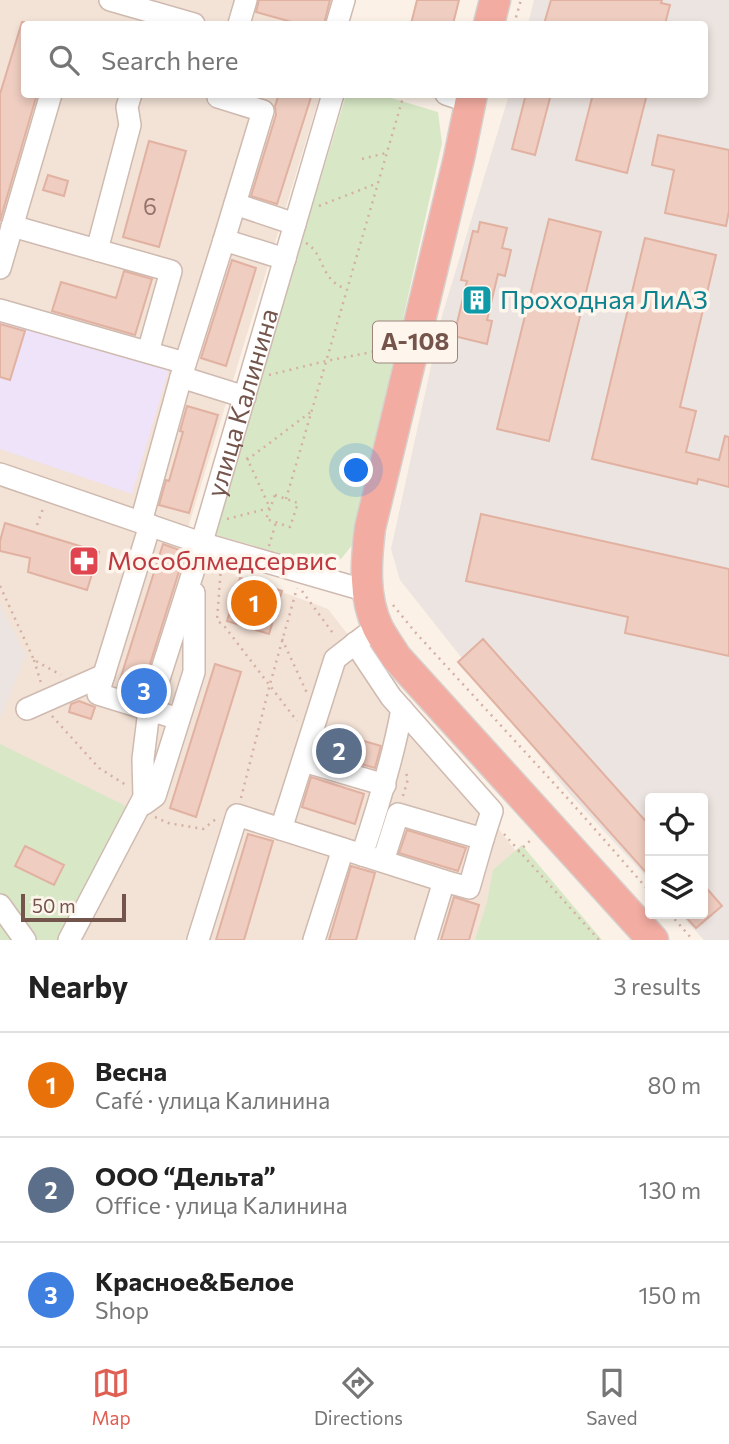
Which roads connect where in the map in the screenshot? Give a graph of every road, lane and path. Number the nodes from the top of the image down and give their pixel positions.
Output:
1 (110, 0) edge
2 (246, 0) edge
3 (344, 0) edge
4 (495, 0) edge
5 (521, 0) edge
6 (155, 19) edge
7 (240, 21) edge
8 (338, 21) edge
9 (490, 21) edge
10 (515, 21) edge
11 (50, 98) edge
12 (128, 98) edge
13 (221, 98) edge
14 (332, 98) edge
15 (403, 98) edge
16 (463, 98) edge
17 (386, 153) junction
18 (362, 159) dead end
19 (378, 183) junction
20 (235, 205) junction
21 (316, 207) dead end
22 (12, 226) junction
23 (298, 232) junction
24 (224, 240) junction
25 (97, 250) junction
26 (285, 259) junction
27 (0, 268) edge
28 (347, 290) junction
29 (0, 310) edge
30 (398, 347) dead end
31 (148, 352) junction
32 (326, 360) junction
33 (183, 370) junction
34 (259, 378) dead end
35 (245, 397) junction
36 (312, 411) junction
37 (244, 452) dead end
38 (247, 460) junction
39 (240, 465) dead end
40 (0, 474) edge
41 (286, 499) junction
42 (45, 503) dead end
43 (271, 508) junction
44 (217, 522) dead end
45 (276, 522) junction
46 (146, 524) junction
47 (37, 525) dead end
48 (201, 543) junction
49 (267, 554) dead end
50 (221, 561) dead end
51 (194, 569) junction
52 (0, 586) edge
53 (379, 596) junction
54 (332, 632) dead end
55 (366, 635) junction
56 (282, 639) junction
57 (34, 660) junction
58 (104, 675) junction
59 (270, 684) junction
60 (81, 685) junction
61 (311, 703) dead end
62 (37, 705) junction
63 (401, 709) junction
64 (149, 710) junction
65 (179, 719) junction
66 (303, 729) dead end
67 (303, 761) junction
68 (385, 785) junction
69 (571, 802) junction
70 (142, 803) junction
71 (565, 808) dead end
72 (237, 815) junction
73 (281, 829) junction
74 (533, 838) dead end
75 (483, 839) junction
76 (518, 852) dead end
77 (363, 855) junction
78 (444, 881) junction
79 (645, 886) edge
80 (0, 905) edge
81 (674, 919) edge
82 (25, 940) edge
83 (69, 940) edge
84 (198, 940) edge
85 (314, 940) edge
86 (426, 940) edge
87 (653, 940) edge
88 (693, 940) edge

1 - 6 street
2 - 7 street
3 - 8 street
4 - 9 highway
5 - 10 path
11 - 22 street
12 - 25 street
13 - 20 street
14 - 23 street, улица Калинина
15 - 17 path
16 - 53 highway, А-108
17 - 18 path
17 - 19 path
19 - 21 path
19 - 28 path
20 - 23 street
20 - 24 street
22 - 25 street
22 - 27 street
23 - 26 street, улица Калинина
23 - 28 path
24 - 26 street
24 - 33 street
25 - 31 street
26 - 35 street, улица Калинина
28 - 32 path
29 - 31 street
30 - 32 path
31 - 33 street
32 - 34 path
32 - 36 path
33 - 35 street
33 - 46 street
35 - 48 street, улица Калинина
36 - 38 path
36 - 41 path
37 - 38 path
38 - 39 path
38 - 43 path
40 - 46 street
41 - 43 path
41 - 45 path
42 - 47 path
43 - 44 path
43 - 45 path
45 - 49 path
46 - 48 street
46 - 58 street
48 - 51 street, улица Калинина
48 - 53 street
50 - 59 path
51 - 64 street
51 - 65 street
52 - 57 path
53 - 55 highway, А-108
53 - 69 path
54 - 56 path
55 - 63 street
55 - 67 street
55 - 87 highway, А-108
56 - 59 path
56 - 61 path
57 - 60 path
57 - 62 path
58 - 60 street
58 - 64 street
59 - 66 path
59 - 72 path
60 - 62 street
62 - 70 path
63 - 68 street
63 - 75 street
64 - 65 street
64 - 70 street
65 - 70 street
67 - 68 street
67 - 73 street
68 - 77 street
69 - 71 path
69 - 79 path
70 - 72 path
70 - 83 street
72 - 73 street
72 - 84 street
73 - 77 street
74 - 76 path
75 - 77 street
75 - 78 street
77 - 78 street
77 - 85 street
78 - 86 street
80 - 82 street
81 - 88 path

